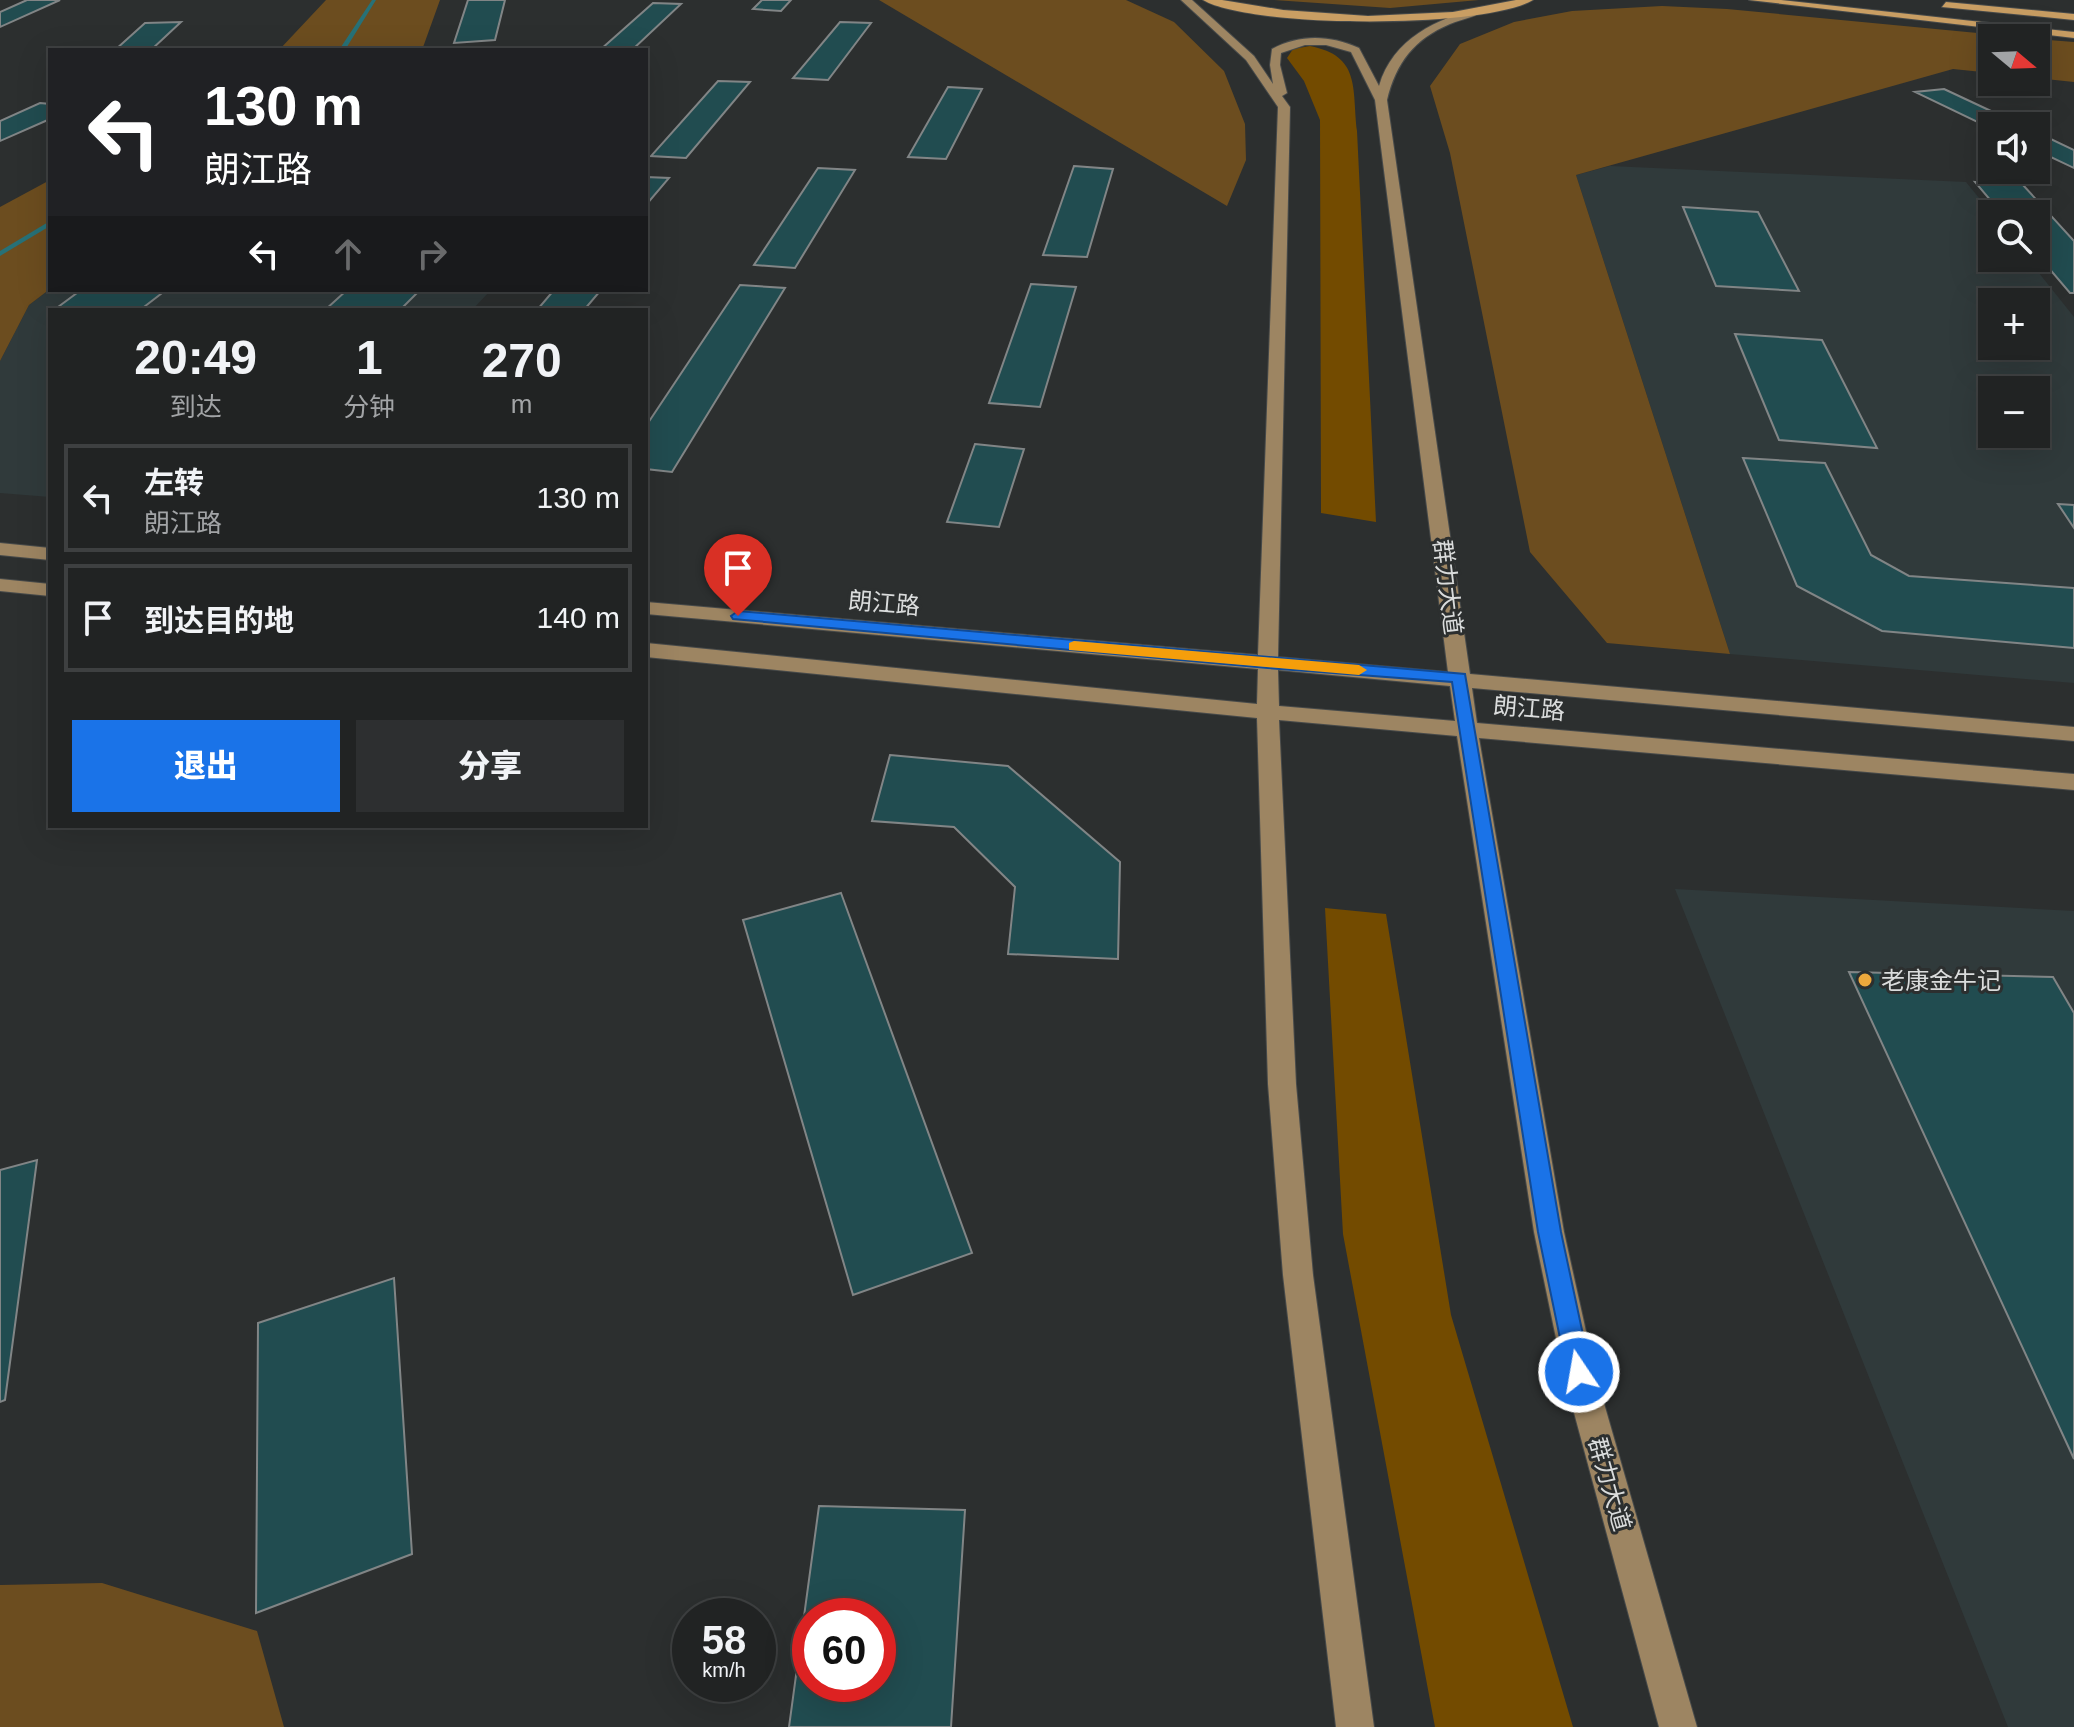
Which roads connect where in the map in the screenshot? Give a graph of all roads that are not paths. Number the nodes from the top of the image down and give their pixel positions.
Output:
1 (1186, 0) edge
2 (1208, 0) edge
3 (1536, 0) edge
4 (1757, 0) edge
5 (2013, 0) edge
6 (1524, 1) edge
7 (1934, 4) dead end
8 (2074, 6) edge
9 (1481, 10) junction
10 (2074, 17) edge
11 (2074, 28) edge
12 (2074, 35) edge
13 (1381, 100) junction
14 (1284, 107) junction
15 (0, 549) edge
16 (48, 554) edge
17 (0, 585) edge
18 (48, 590) edge
19 (648, 608) edge
20 (648, 650) edge
21 (1268, 663) junction
22 (1459, 677) junction
23 (1269, 712) junction
24 (1467, 728) junction
25 (2074, 734) edge
26 (2074, 782) edge
27 (1355, 1727) edge
28 (1678, 1727) edge

1 - 14 main road
2 - 9 highway
3 - 6 highway
4 - 11 highway
4 - 12 highway
5 - 8 highway
6 - 9 highway
7 - 10 highway
9 - 13 main road, 群力大道
13 - 14 main road
13 - 22 main road, 群力大道
14 - 21 main road
15 - 16 main road
17 - 18 main road
19 - 21 main road, 朗江路
20 - 23 main road, 朗江路
21 - 22 main road, 朗江路
21 - 23 main road
22 - 24 main road, 群力大道
22 - 25 main road, 朗江路
23 - 24 main road, 朗江路
23 - 27 main road
24 - 26 main road, 朗江路
24 - 28 main road, 群力大道

